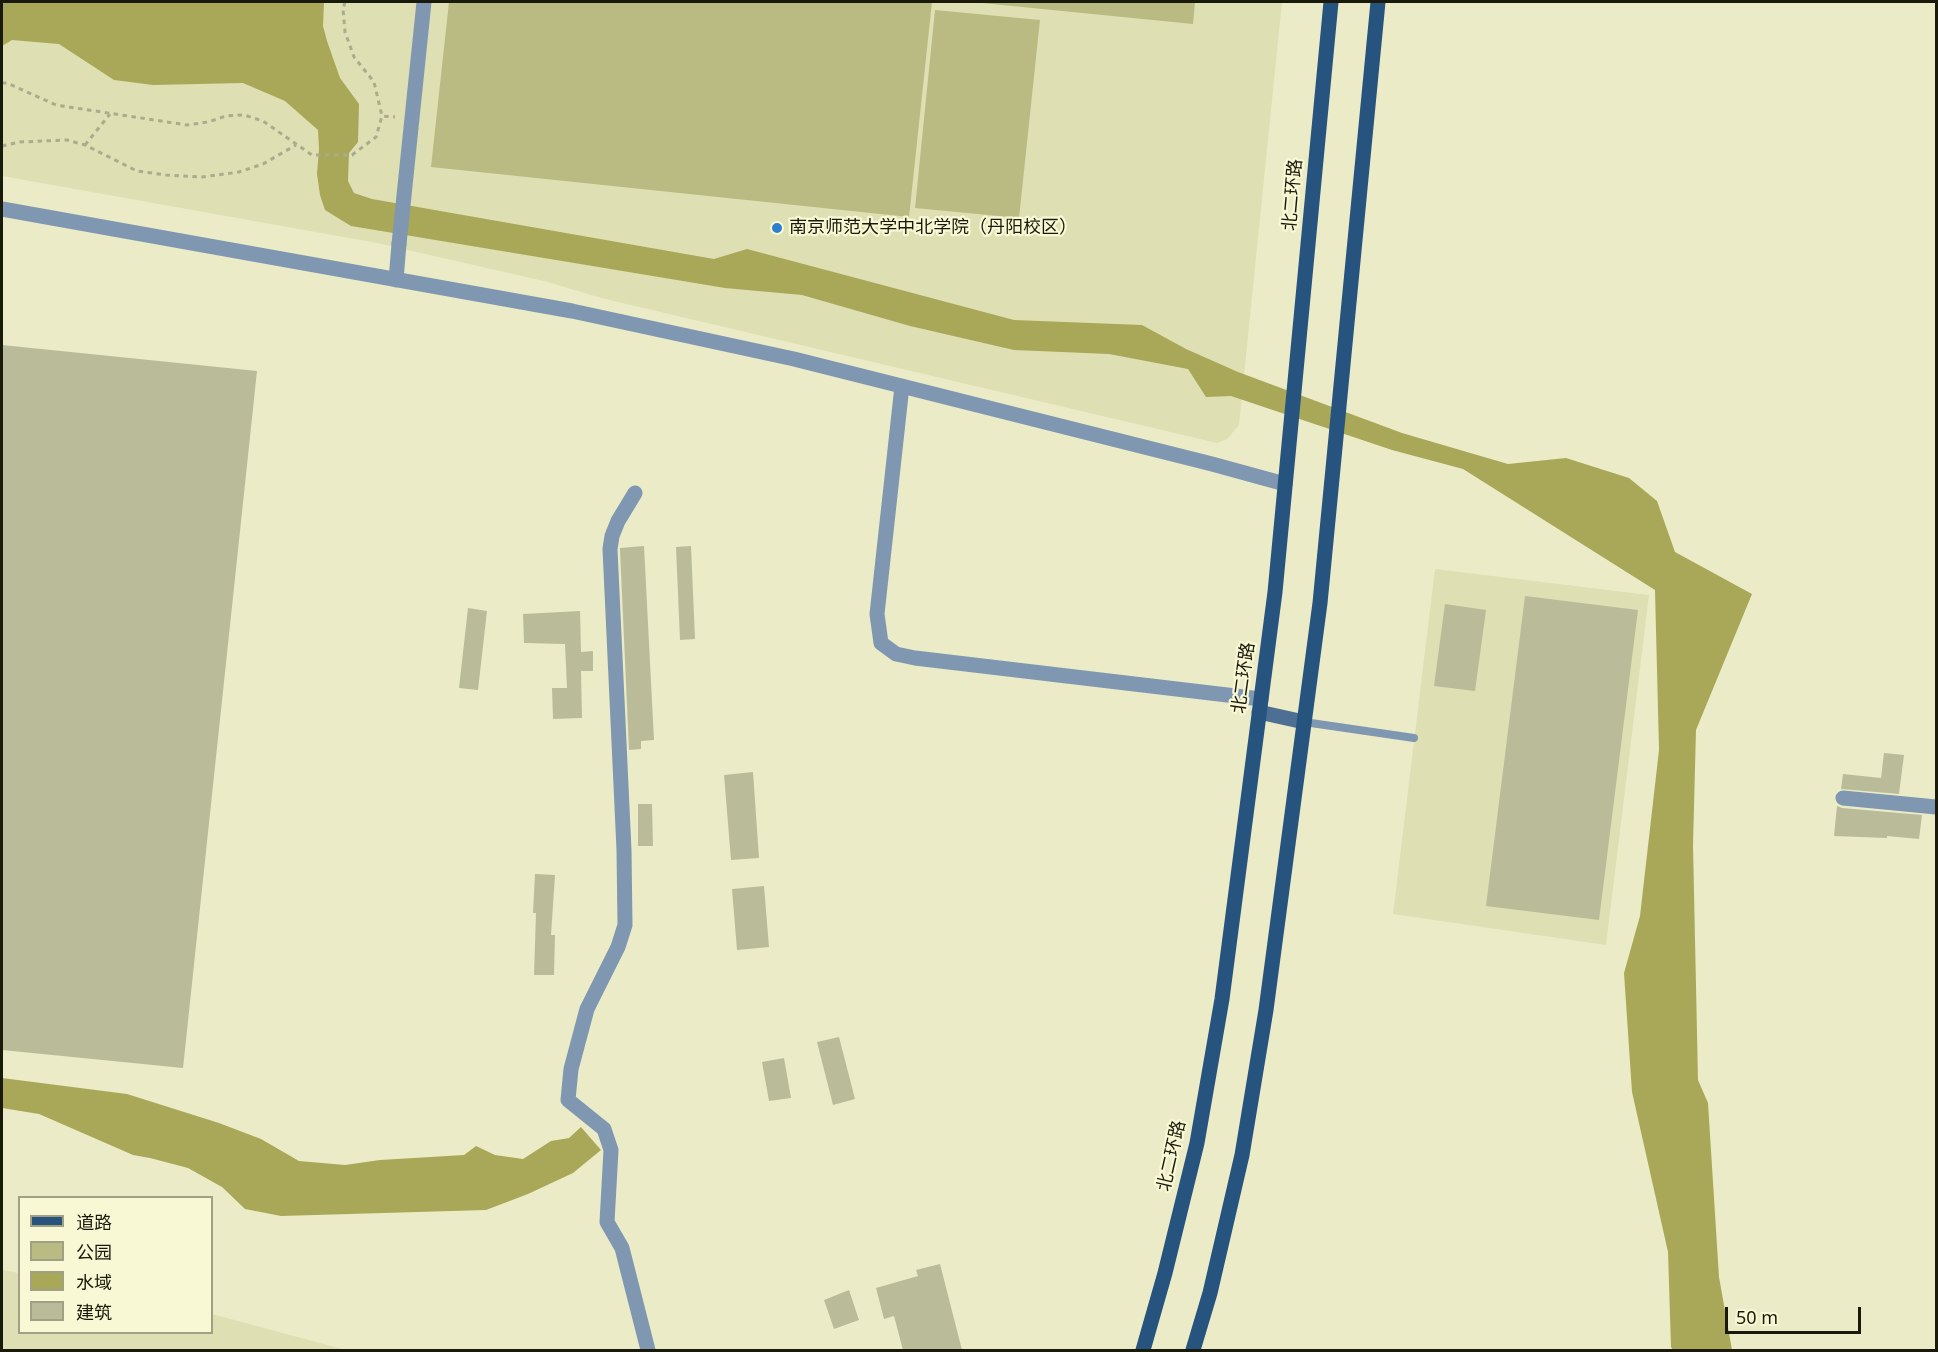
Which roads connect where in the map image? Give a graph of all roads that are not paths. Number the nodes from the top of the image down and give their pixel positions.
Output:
1 (424, 2) edge
2 (1331, 2) edge
3 (1378, 2) edge
4 (2, 209) edge
5 (396, 280) junction
6 (902, 386) junction
7 (1285, 484) junction
8 (634, 493) dead end
9 (1260, 706) junction
10 (1305, 722) junction
11 (1414, 738) dead end
12 (1843, 798) dead end
13 (1936, 807) edge
14 (648, 1350) edge
15 (1143, 1350) edge
16 (1193, 1350) edge

1 - 5 street
2 - 7 main road, 北二环路
3 - 10 main road
4 - 5 street
5 - 6 street
6 - 7 street
6 - 9 street
7 - 9 main road, 北二环路
8 - 14 street
9 - 10 main road
9 - 15 main road, 北二环路
10 - 11 lane
10 - 16 main road
12 - 13 street

